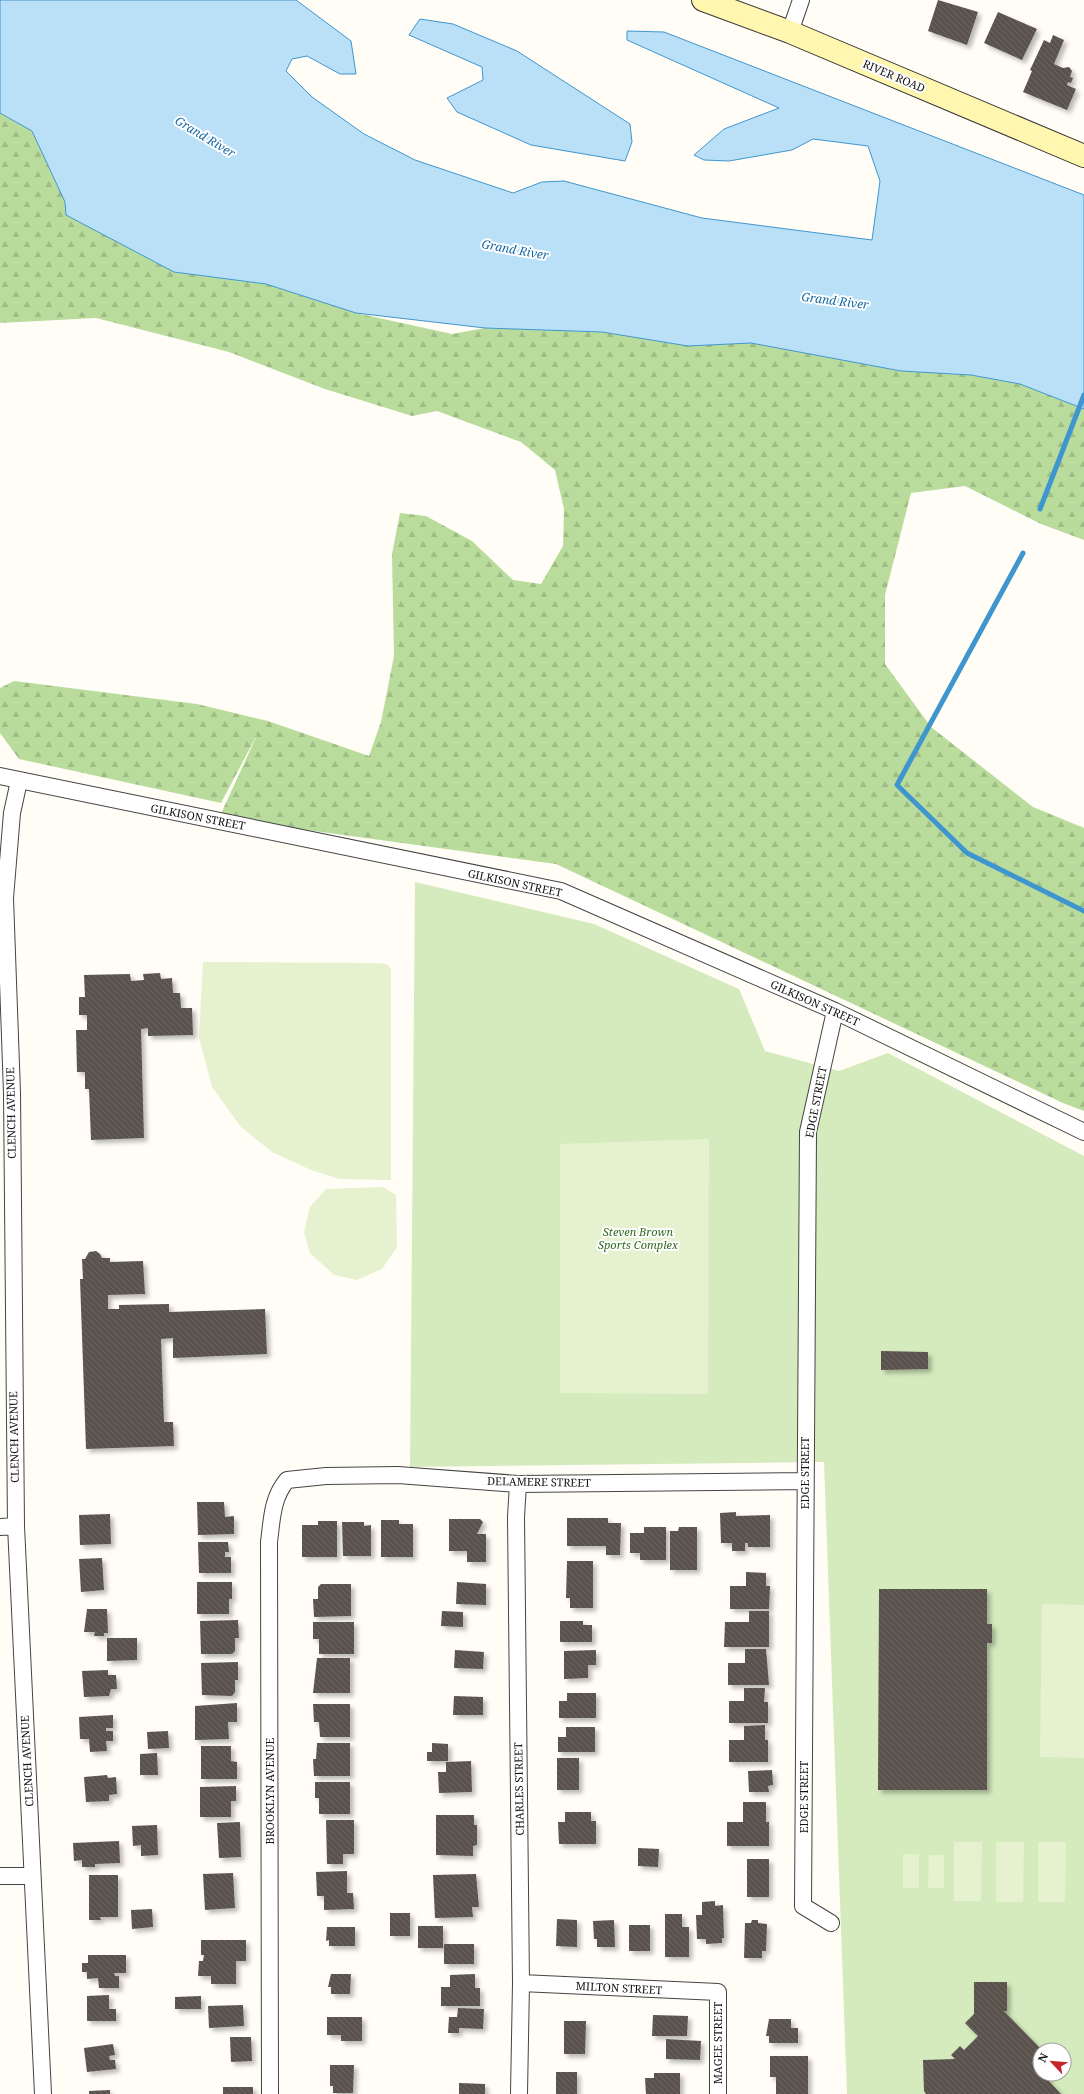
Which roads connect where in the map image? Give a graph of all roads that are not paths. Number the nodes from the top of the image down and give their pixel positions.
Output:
1 (703, 0) edge
2 (801, 0) edge
3 (790, 32) junction
4 (1084, 156) edge
5 (0, 776) edge
6 (19, 781) junction
7 (835, 1011) junction
8 (6, 1094) edge
9 (1084, 1132) edge
10 (6, 1295) edge
11 (805, 1481) junction
12 (518, 1484) junction
13 (279, 1490) joint
14 (8, 1526) edge
15 (0, 1876) edge
16 (32, 1876) junction
17 (831, 1923) dead end
18 (521, 1983) junction
19 (718, 1992) joint
20 (43, 2094) edge
21 (270, 2094) edge
22 (519, 2094) edge
23 (718, 2094) edge

1 - 3 street, RIVER ROAD
2 - 3 street
3 - 4 street, RIVER ROAD
5 - 6 street, GILKISON STREET
6 - 7 street, GILKISON STREET
6 - 8 street, CLENCH AVENUE
7 - 9 street, GILKISON STREET
7 - 11 street, EDGE STREET
8 - 10 street, CLENCH AVENUE
10 - 14 street, CLENCH AVENUE
11 - 12 street, DELAMERE STREET
11 - 17 street, EDGE STREET
12 - 13 street, DELAMERE STREET
12 - 18 street, CHARLES STREET
13 - 21 street, BROOKLYN AVENUE
14 - 16 street, CLENCH AVENUE
15 - 16 street
16 - 20 street, CLENCH AVENUE
18 - 19 street, MILTON STREET
18 - 22 street, CHARLES STREET
19 - 23 street, MAGEE STREET

